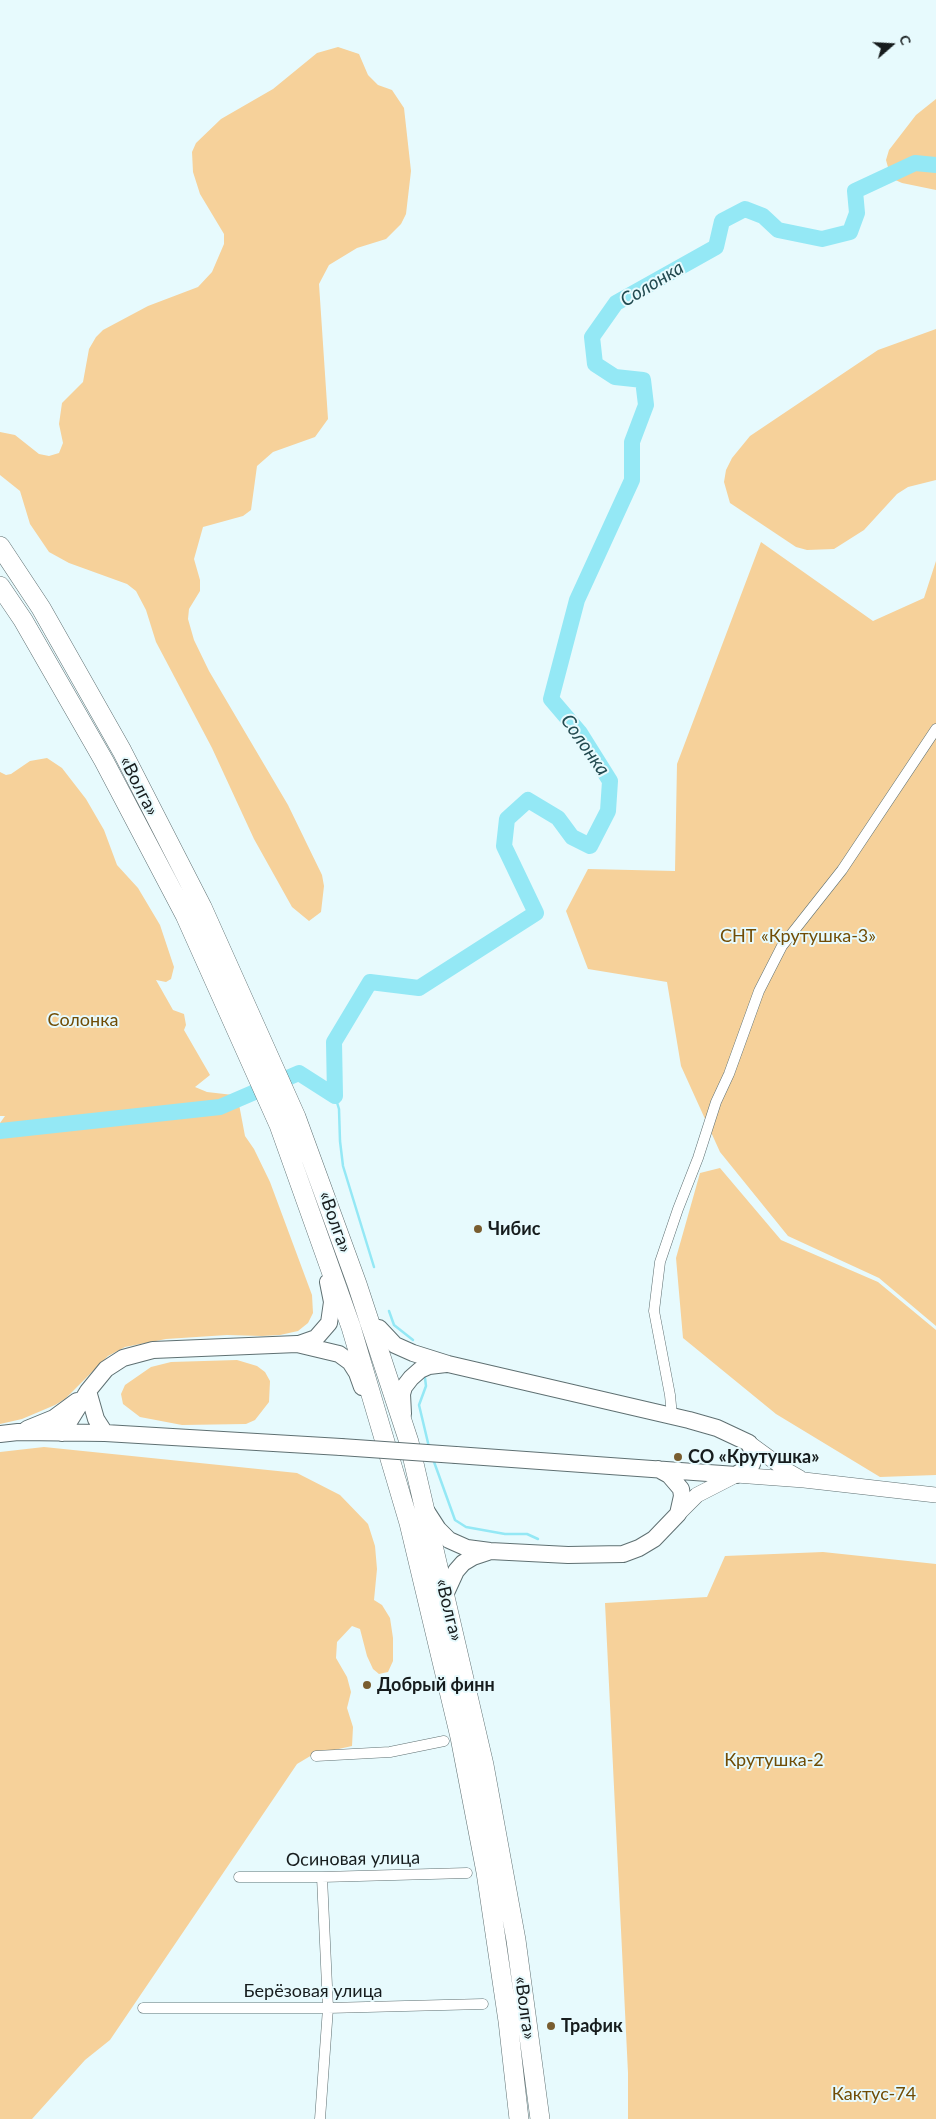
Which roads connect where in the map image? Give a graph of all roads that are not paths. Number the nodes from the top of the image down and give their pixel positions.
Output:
1 (0, 546) edge
2 (0, 586) edge
3 (936, 728) edge
4 (252, 1039) junction
5 (288, 1121) junction
6 (320, 1243) junction
7 (357, 1284) junction
8 (379, 1328) junction
9 (296, 1344) junction
10 (448, 1364) junction
11 (88, 1391) junction
12 (402, 1412) junction
13 (672, 1416) junction
14 (381, 1424) junction
15 (18, 1432) junction
16 (62, 1433) junction
17 (0, 1434) edge
18 (106, 1434) junction
19 (748, 1442) junction
20 (658, 1469) junction
21 (736, 1475) junction
22 (804, 1480) junction
23 (936, 1494) edge
24 (425, 1510) junction
25 (678, 1514) junction
26 (490, 1551) junction
27 (445, 1594) junction
28 (444, 1740) dead end
29 (316, 1756) dead end
30 (467, 1873) dead end
31 (239, 1877) dead end
32 (322, 1877) junction
33 (483, 2004) dead end
34 (143, 2008) dead end
35 (328, 2008) junction
36 (320, 2119) edge
37 (519, 2119) edge
38 (540, 2119) edge

1 - 4 highway, «Волга»
2 - 4 highway, «Волга»
3 - 13 street
4 - 5 highway
5 - 6 highway, «Волга»
5 - 7 highway, «Волга»
6 - 9 main road
6 - 14 highway, «Волга»
7 - 8 main road
7 - 12 highway, «Волга»
8 - 10 main road
8 - 12 main road
9 - 11 main road
9 - 14 main road
10 - 12 main road
10 - 13 main road
11 - 15 main road
11 - 16 main road
11 - 18 main road
12 - 24 highway, «Волга»
13 - 19 main road
14 - 37 highway, «Волга»
15 - 16 main road
15 - 17 main road
16 - 18 main road
18 - 20 main road, bridge
19 - 21 main road
19 - 22 street
20 - 21 main road
20 - 25 main road
21 - 22 street
21 - 25 street
22 - 23 street
24 - 26 main road
24 - 27 highway, «Волга»
25 - 26 main road
26 - 27 main road
27 - 38 highway, «Волга»
28 - 29 street
30 - 32 street, Осиновая улица
31 - 32 street, Осиновая улица
32 - 35 street
33 - 35 street, Берёзовая улица
34 - 35 street, Берёзовая улица
35 - 36 street

